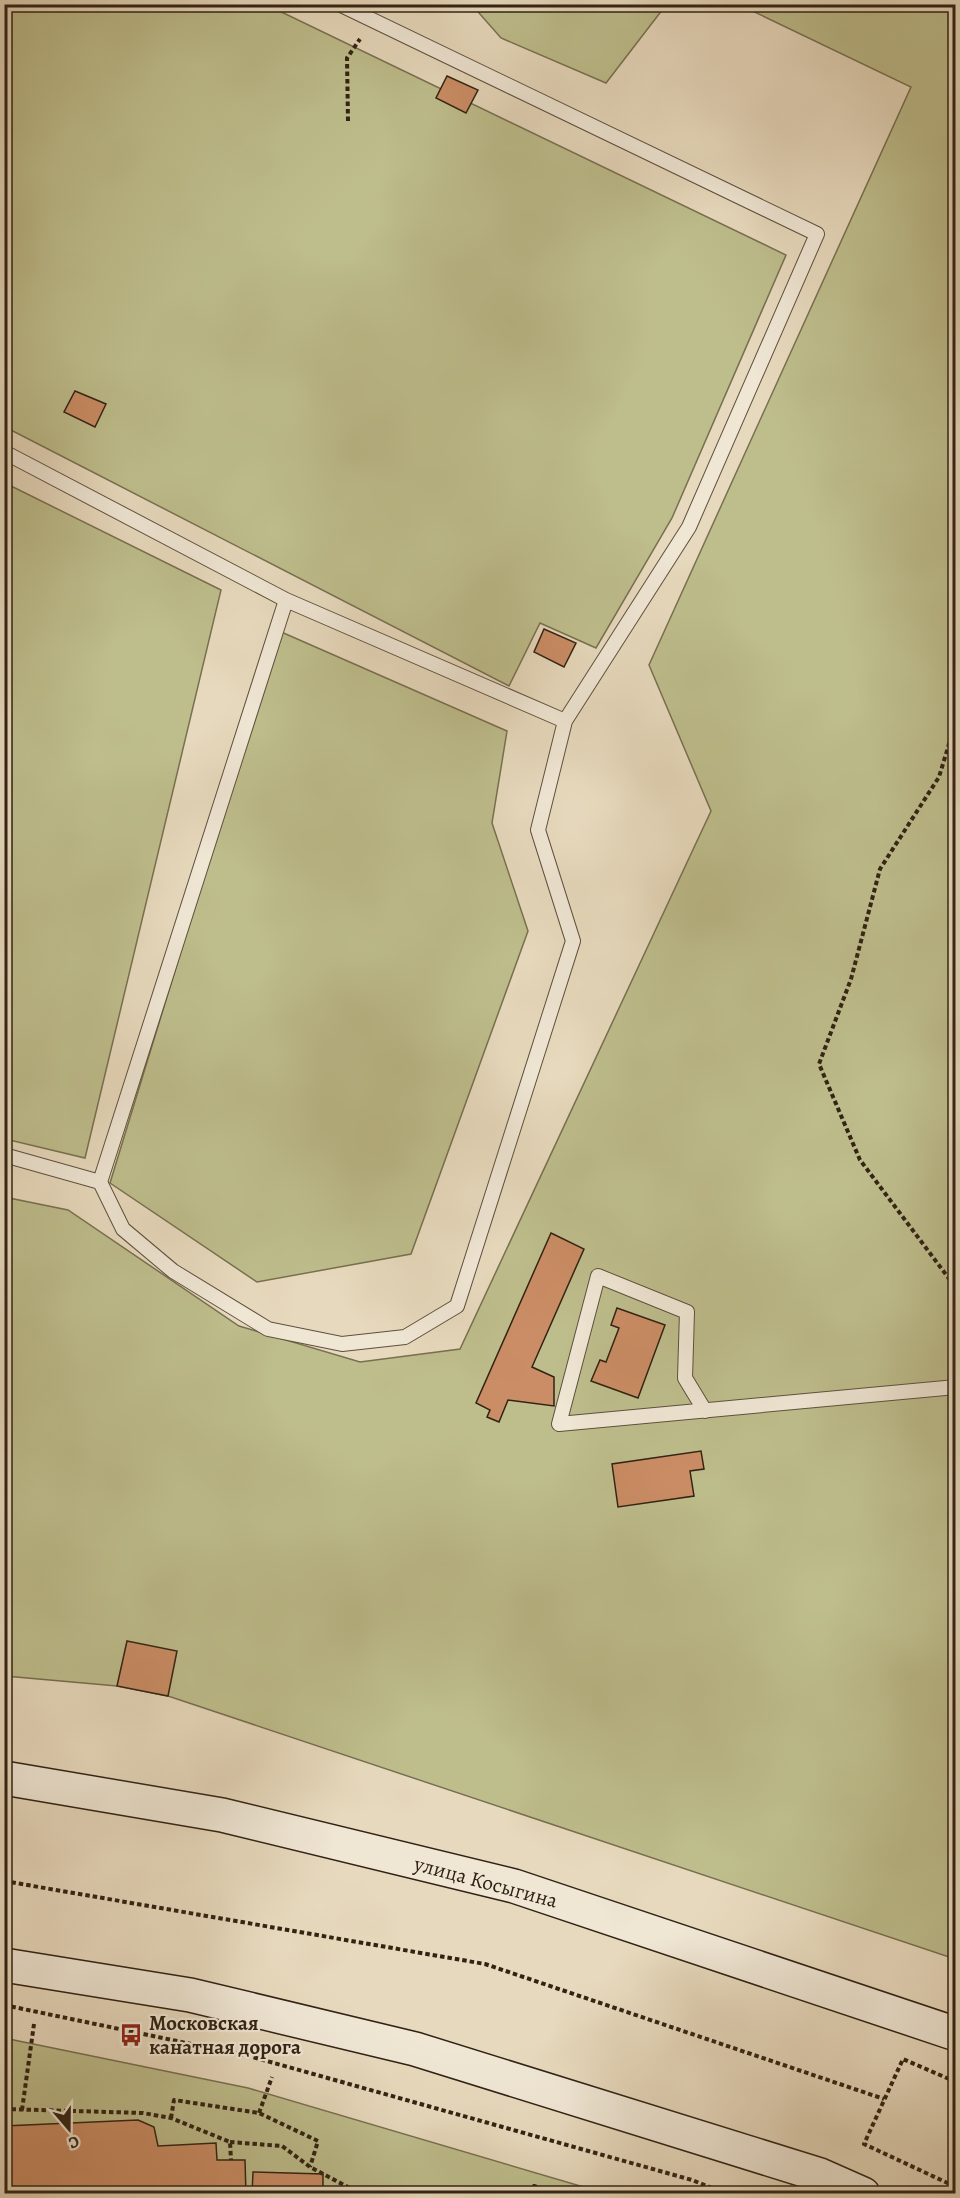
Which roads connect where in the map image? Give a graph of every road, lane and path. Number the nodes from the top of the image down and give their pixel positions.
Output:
1 (339, 4) edge
2 (347, 58) dead end
3 (348, 121) dead end
4 (4, 452) edge
5 (286, 600) junction
6 (565, 721) junction
7 (956, 721) edge
8 (4, 1155) edge
9 (100, 1182) junction
10 (956, 1288) edge
11 (956, 1387) edge
12 (705, 1411) junction
13 (4, 1778) edge
14 (4, 1881) edge
15 (4, 1965) edge
16 (4, 2005) edge
17 (34, 2024) dead end
18 (956, 2034) edge
19 (272, 2077) dead end
20 (956, 2082) edge
21 (884, 2099) junction
22 (4, 2109) edge
23 (22, 2110) junction
24 (259, 2113) junction
25 (171, 2118) junction
26 (231, 2142) junction
27 (231, 2160) dead end
28 (310, 2167) junction
29 (956, 2187) edge
30 (361, 2193) edge
31 (530, 2193) edge
32 (561, 2193) edge
33 (727, 2193) edge
34 (863, 2193) edge

1 - 6 lane
2 - 3 path
4 - 5 lane
5 - 6 lane
5 - 9 lane
6 - 9 lane
7 - 10 path
8 - 9 lane
11 - 12 lane
12 - 12 lane
13 - 18 main road, улица Косыгина
14 - 21 path
15 - 34 main road
16 - 33 path
17 - 23 path
19 - 24 path
20 - 21 path
21 - 29 path
22 - 23 path
23 - 25 path
24 - 25 path
24 - 28 path
25 - 26 path
26 - 27 path
26 - 28 path
28 - 30 path
31 - 32 path

